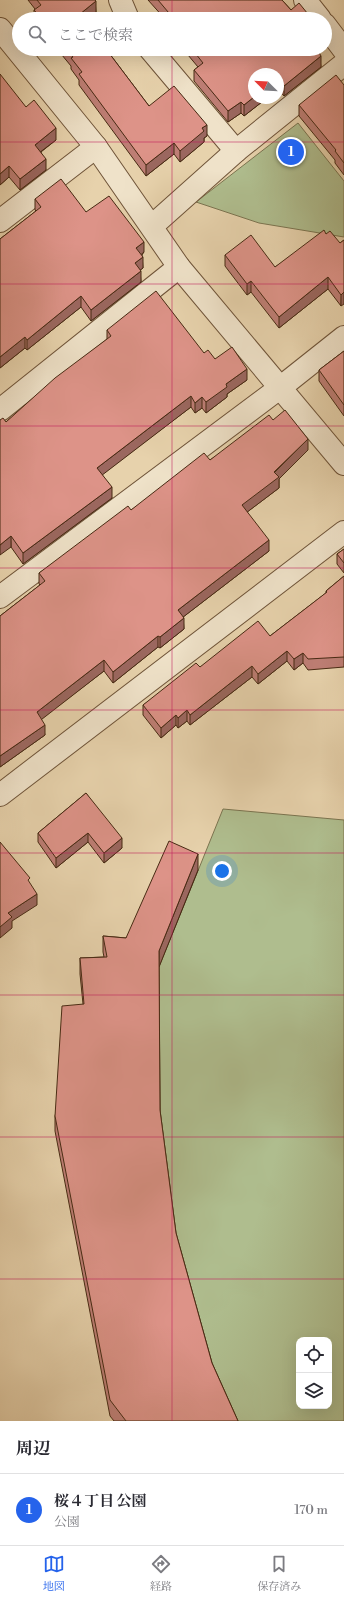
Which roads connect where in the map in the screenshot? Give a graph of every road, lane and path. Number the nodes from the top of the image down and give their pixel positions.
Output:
1 (120, 0) edge
2 (305, 0) edge
3 (125, 12) edge
4 (314, 12) edge
5 (1, 34) edge
6 (332, 34) edge
7 (12, 47) edge
8 (344, 50) edge
9 (19, 56) edge
10 (156, 56) edge
11 (344, 64) edge
12 (96, 147) junction
13 (236, 151) junction
14 (0, 221) edge
15 (152, 226) junction
16 (179, 267) junction
17 (344, 337) edge
18 (281, 387) junction
19 (0, 410) edge
20 (344, 464) edge
21 (344, 532) edge
22 (0, 597) edge
23 (0, 795) edge

1 - 3 street
2 - 4 street
5 - 7 street
6 - 8 street
9 - 12 street
10 - 13 street
11 - 13 street
12 - 14 street
12 - 15 street
13 - 15 street
15 - 16 street
16 - 18 street
16 - 19 street
17 - 18 street
18 - 20 street
18 - 22 street
21 - 23 street

